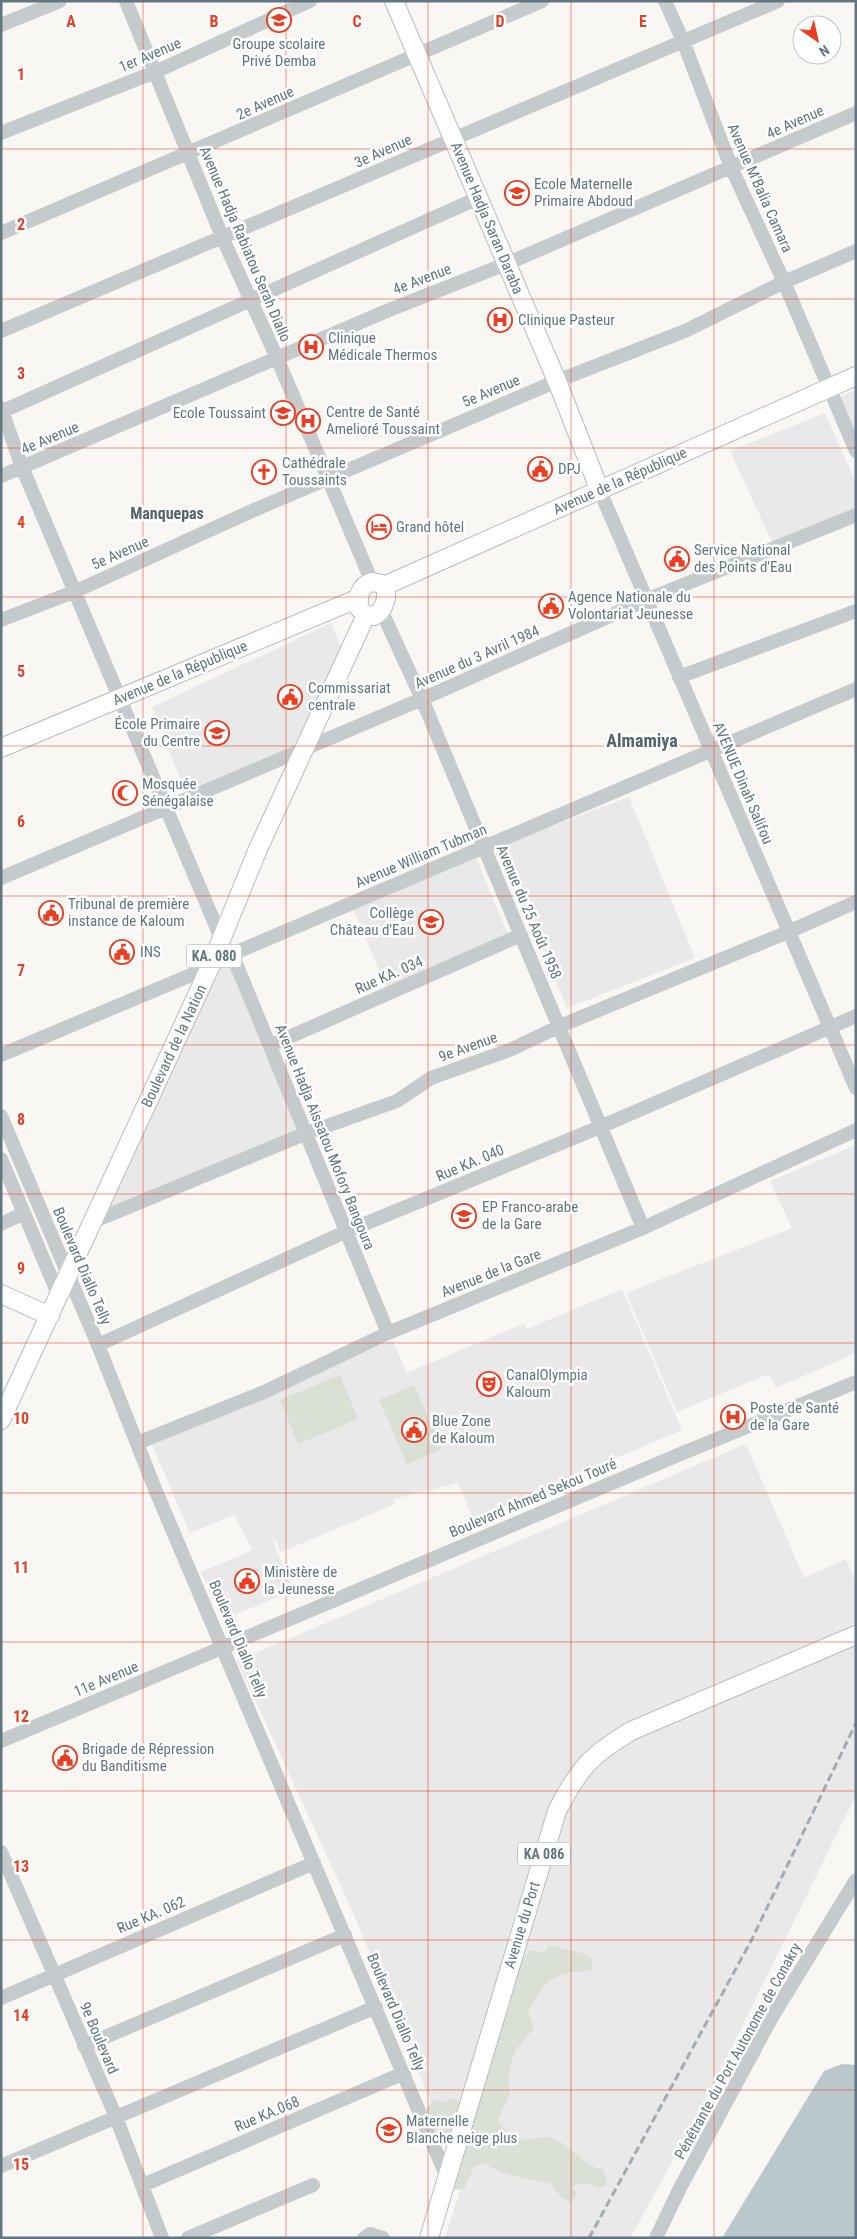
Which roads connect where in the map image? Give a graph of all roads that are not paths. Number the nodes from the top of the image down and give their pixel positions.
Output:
1 (60, 1) edge
2 (126, 1) edge
3 (310, 1) edge
4 (394, 1) edge
5 (542, 1) edge
6 (665, 1) edge
7 (778, 1) edge
8 (1, 25) edge
9 (683, 41) junction
10 (416, 54) junction
11 (155, 72) junction
12 (856, 113) edge
13 (1, 133) edge
14 (452, 138) junction
15 (188, 154) junction
16 (730, 167) junction
17 (478, 198) junction
18 (1, 233) edge
19 (223, 239) junction
20 (856, 251) edge
21 (506, 264) junction
22 (784, 282) junction
23 (249, 300) junction
24 (1, 331) edge
25 (277, 358) junction
26 (856, 376) edge
27 (556, 381) junction
28 (827, 387) junction
29 (2, 409) edge
30 (856, 450) edge
31 (22, 467) junction
32 (1, 476) edge
33 (328, 480) junction
34 (600, 491) junction
35 (856, 515) edge
36 (378, 584) junction
37 (76, 591) junction
38 (358, 598) junction
39 (646, 600) junction
40 (856, 611) edge
41 (374, 613) junction
42 (1, 620) edge
43 (679, 677) junction
44 (856, 689) edge
45 (121, 697) junction
46 (422, 699) junction
47 (1, 748) edge
48 (303, 749) junction
49 (711, 750) junction
50 (167, 807) junction
51 (484, 847) junction
52 (1, 878) edge
53 (856, 902) edge
54 (788, 932) junction
55 (521, 935) junction
56 (221, 938) junction
57 (232, 954) junction
58 (210, 967) junction
59 (856, 1016) edge
60 (560, 1026) junction
61 (830, 1028) junction
62 (271, 1045) junction
63 (1, 1055) edge
64 (856, 1088) edge
65 (1, 1116) edge
66 (600, 1127) junction
67 (856, 1130) edge
68 (307, 1133) junction
69 (1, 1160) edge
70 (24, 1213) junction
71 (92, 1222) junction
72 (1, 1224) edge
73 (643, 1228) junction
74 (346, 1232) junction
75 (68, 1276) junction
76 (1, 1294) edge
77 (59, 1296) junction
78 (50, 1316) junction
79 (388, 1333) junction
80 (98, 1345) junction
81 (856, 1382) edge
82 (1, 1420) edge
83 (137, 1443) junction
84 (856, 1635) edge
85 (224, 1647) junction
86 (1, 1741) edge
87 (1, 1852) edge
88 (314, 1863) junction
89 (5, 1872) edge
90 (856, 1880) edge
91 (345, 1935) junction
92 (54, 1974) junction
93 (1, 1998) edge
94 (376, 2007) junction
95 (84, 2046) junction
96 (404, 2073) junction
97 (116, 2117) junction
98 (1, 2166) edge
99 (446, 2175) junction
100 (143, 2185) junction
101 (313, 2185) dead end
102 (680, 2188) junction
103 (162, 2238) edge
104 (188, 2238) edge
105 (364, 2238) edge
106 (383, 2238) edge
107 (429, 2238) edge
108 (646, 2238) edge
109 (656, 2238) edge

1 - 8 street
2 - 11 street, Avenue Hadja Rabiatou Serah Diallo
3 - 11 street, 1er Avenue
4 - 10 main road, Avenue Hadja Saran Daraba
5 - 10 street, 2e Avenue
6 - 9 street, Avenue M'Balia Camara
7 - 9 street, 3e Avenue
9 - 14 street, 3e Avenue
9 - 16 street, Avenue M'Balia Camara
10 - 14 main road, Avenue Hadja Saran Daraba
10 - 15 street, 2e Avenue
11 - 13 street, 1er Avenue
11 - 15 street, Avenue Hadja Rabiatou Serah Diallo
12 - 16 street, 4e Avenue
14 - 17 main road, Avenue Hadja Saran Daraba
14 - 19 street, 3e Avenue
15 - 18 street, 2e Avenue
15 - 19 street, Avenue Hadja Rabiatou Serah Diallo
16 - 21 street, 4e Avenue
16 - 22 street, Avenue M'Balia Camara
17 - 21 main road, Avenue Hadja Saran Daraba
17 - 23 street
19 - 23 street, Avenue Hadja Rabiatou Serah Diallo
19 - 24 street, 3e Avenue
20 - 22 street, 5e Avenue
21 - 25 street, 4e Avenue
21 - 27 main road, Avenue Hadja Saran Daraba
22 - 27 street, 5e Avenue
22 - 28 street, Avenue M'Balia Camara
23 - 25 street, Avenue Hadja Rabiatou Serah Diallo
23 - 29 street
25 - 31 street, 4e Avenue
25 - 33 street, Avenue Hadja Rabiatou Serah Diallo
26 - 28 main road, Avenue de la République
27 - 33 street, 5e Avenue
27 - 34 main road, Avenue Hadja Saran Daraba
28 - 30 street, Avenue M'Balia Camara
28 - 34 main road, Avenue de la République
29 - 31 street
31 - 32 street, 4e Avenue
31 - 37 street
33 - 36 street, Avenue Hadja Rabiatou Serah Diallo
33 - 37 street, 5e Avenue
34 - 36 main road, Avenue de la République
34 - 39 street, AVENUE Dinah Salifou
35 - 39 street, Avenue du 3 Avril 1984
36 - 38 main road
36 - 41 main road
37 - 42 street, 5e Avenue
37 - 45 street
38 - 41 main road
38 - 45 main road, Avenue de la République
39 - 43 street, AVENUE Dinah Salifou
39 - 46 street, Avenue du 3 Avril 1984
40 - 43 street
41 - 46 street, Avenue du 25 Août 1958
41 - 48 main road, Boulevard de la Nation / KA. 080
43 - 49 street, AVENUE Dinah Salifou
44 - 49 street, Avenue William Tubman
45 - 47 main road, Avenue de la République
45 - 50 street
46 - 48 street, Avenue du 3 Avril 1984
46 - 51 street, Avenue du 25 Août 1958
48 - 50 street, Avenue du 3 Avril 1984
48 - 56 main road, Boulevard de la Nation / KA. 080
49 - 51 street, Avenue William Tubman
49 - 54 street, AVENUE Dinah Salifou
50 - 52 street, Avenue du 3 Avril 1984
50 - 56 street
51 - 55 street, Avenue du 25 Août 1958
51 - 57 street, Avenue William Tubman
53 - 54 street, 9e Avenue
54 - 60 street, 9e Avenue
54 - 61 street, AVENUE Dinah Salifou
55 - 60 street, Avenue du 25 Août 1958
55 - 62 street, Rue KA. 034
56 - 58 main road, Boulevard de la Nation / KA. 080
57 - 58 street, Avenue William Tubman
57 - 62 street, Avenue Hadja Aissatou Mofory Bangoura
58 - 63 street, Avenue William Tubman
58 - 71 main road, Boulevard de la Nation / KA. 080
59 - 61 street, Rue KA. 040
60 - 66 street, Avenue du 25 Août 1958
60 - 68 street, 9e Avenue
61 - 64 street, AVENUE Dinah Salifou
61 - 66 street, Rue KA. 040
62 - 68 street, Avenue Hadja Aissatou Mofory Bangoura
65 - 75 street, Boulevard Diallo Telly
66 - 73 street, Avenue du 25 Août 1958
66 - 74 street, Rue KA. 040
67 - 73 street, Avenue de la Gare
68 - 71 street, 9e Avenue
68 - 74 street, Avenue Hadja Aissatou Mofory Bangoura
69 - 70 street
70 - 72 street
70 - 77 street
71 - 75 main road, Boulevard de la Nation / KA. 080
73 - 79 street, Avenue de la Gare
74 - 79 street, Avenue Hadja Aissatou Mofory Bangoura
74 - 80 street, Rue KA. 040
75 - 77 main road, Boulevard de la Nation / KA. 080
75 - 80 street, Boulevard Diallo Telly
76 - 78 main road
77 - 78 main road, Boulevard de la Nation
78 - 82 main road, Boulevard de la Nation
79 - 83 street, Avenue de la Gare
80 - 83 street, Boulevard Diallo Telly
81 - 85 street, Boulevard Ahmed Sekou Touré
83 - 85 street, Boulevard Diallo Telly
84 - 99 main road, Avenue du Port / KA 086
85 - 86 street, 11e Avenue
85 - 88 street, Boulevard Diallo Telly
87 - 89 street, 9e Boulevard
88 - 91 street, Boulevard Diallo Telly
88 - 92 street, Rue KA. 062
89 - 92 street, 9e Boulevard
90 - 102 street, Pénétrante du Port Autonome de Conakry
91 - 94 street, Boulevard Diallo Telly
91 - 95 street
92 - 93 street, Rue KA. 062
92 - 95 street, 9e Boulevard
94 - 96 street, Boulevard Diallo Telly
94 - 97 street
95 - 97 street, 9e Boulevard
96 - 99 street, Boulevard Diallo Telly
96 - 100 street, Rue KA.068
97 - 98 street
97 - 100 street, 9e Boulevard
99 - 107 main road, Avenue du Port / KA 086
100 - 103 street, 9e Boulevard
101 - 104 street
102 - 108 street
102 - 109 street
105 - 106 street

